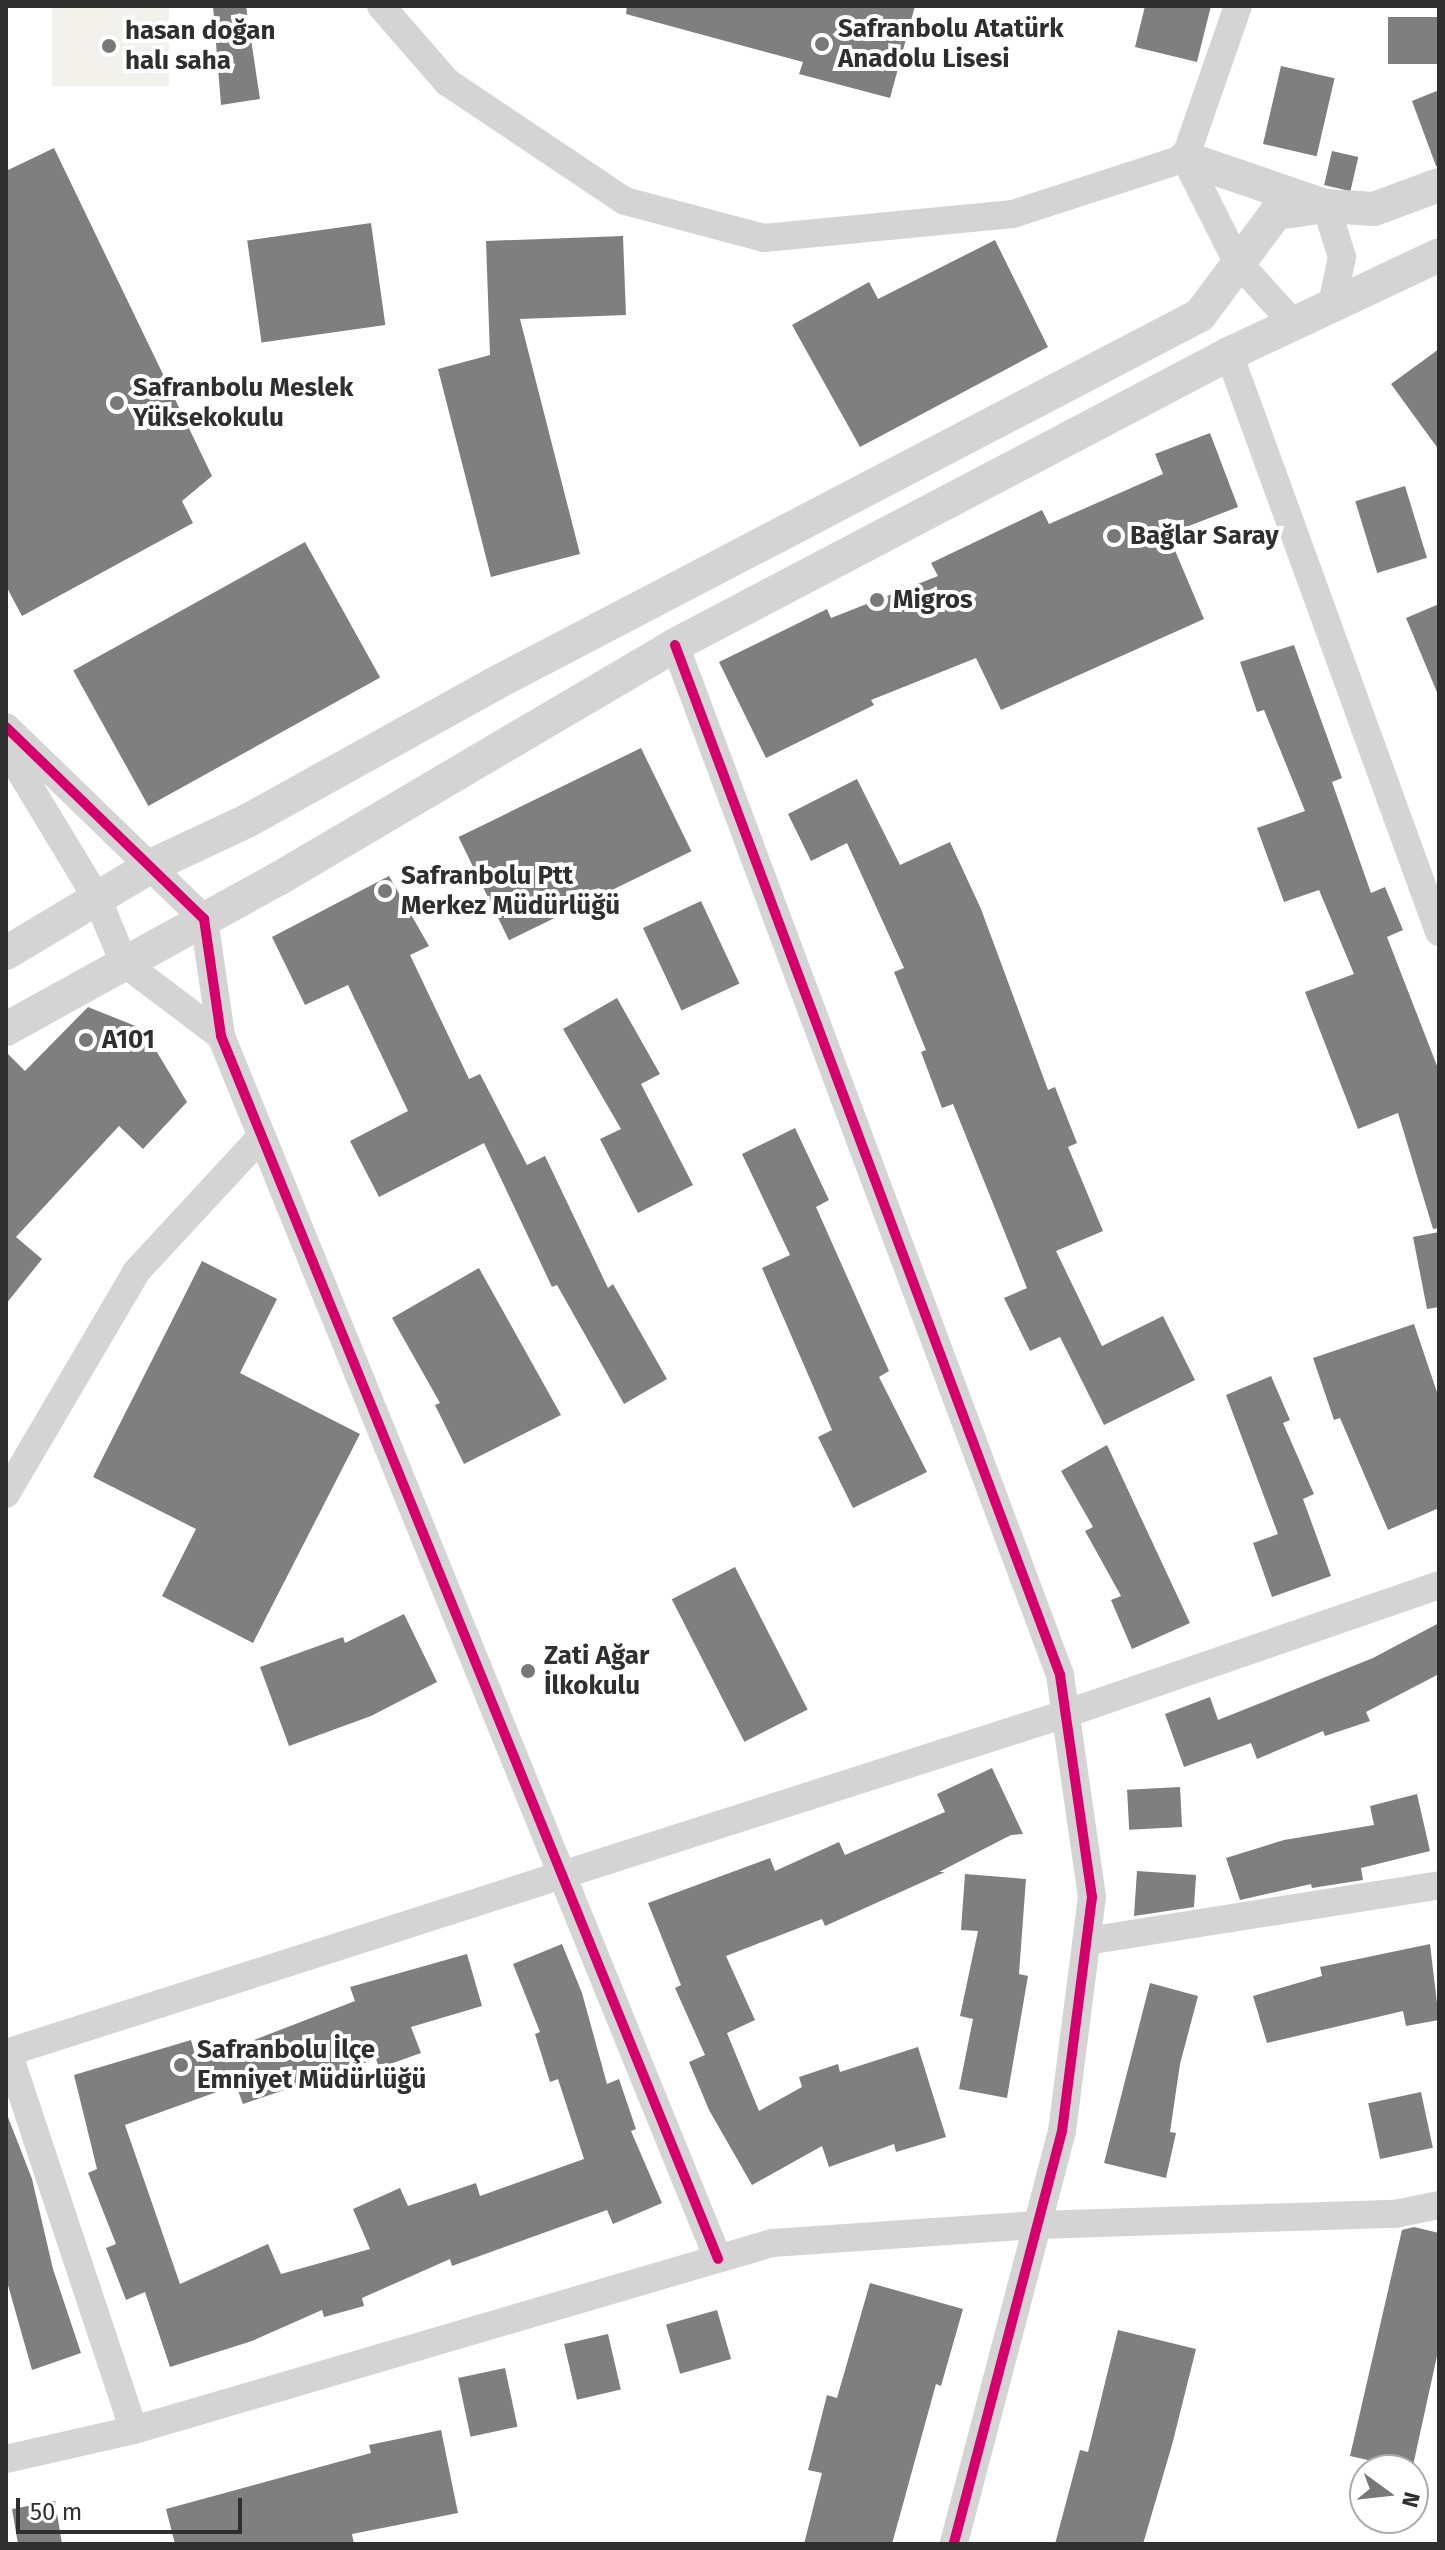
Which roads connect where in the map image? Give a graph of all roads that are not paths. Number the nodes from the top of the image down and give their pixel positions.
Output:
1 (381, 6) edge
2 (1238, 6) edge
3 (1185, 158) junction
4 (1439, 185) edge
5 (1326, 206) junction
6 (1439, 255) edge
7 (1236, 260) junction
8 (1332, 304) junction
9 (1292, 322) junction
10 (1229, 354) junction
11 (675, 645) junction
12 (6, 727) edge
13 (6, 748) edge
14 (153, 865) junction
15 (97, 898) junction
16 (204, 919) junction
17 (1439, 932) edge
18 (6, 953) edge
19 (124, 963) junction
20 (6, 1029) edge
21 (221, 1036) junction
22 (262, 1136) junction
23 (6, 1494) edge
24 (1439, 1585) edge
25 (1065, 1714) junction
26 (559, 1872) junction
27 (1439, 1885) edge
28 (1087, 1941) junction
29 (7, 2052) edge
30 (1439, 2205) edge
31 (1037, 2225) junction
32 (718, 2259) junction
33 (134, 2430) junction
34 (6, 2459) edge
35 (954, 2544) edge

1 - 3 street
2 - 3 street
3 - 5 street
3 - 7 street
4 - 5 street
5 - 7 street
5 - 8 street
6 - 8 street
7 - 9 street
7 - 14 street
8 - 9 street
9 - 10 street
10 - 11 street
10 - 17 street
11 - 16 street
11 - 25 street
12 - 14 street
13 - 15 street
14 - 15 street
14 - 16 street
15 - 18 street
15 - 19 street
16 - 19 street
16 - 21 street
19 - 20 street
19 - 21 street
21 - 22 street
22 - 23 street
22 - 26 street
24 - 25 street
25 - 26 street
25 - 28 street
26 - 29 street
26 - 32 street
27 - 28 street
28 - 31 street
29 - 33 street
30 - 31 street
31 - 32 street
31 - 35 street
32 - 33 street
33 - 34 street

